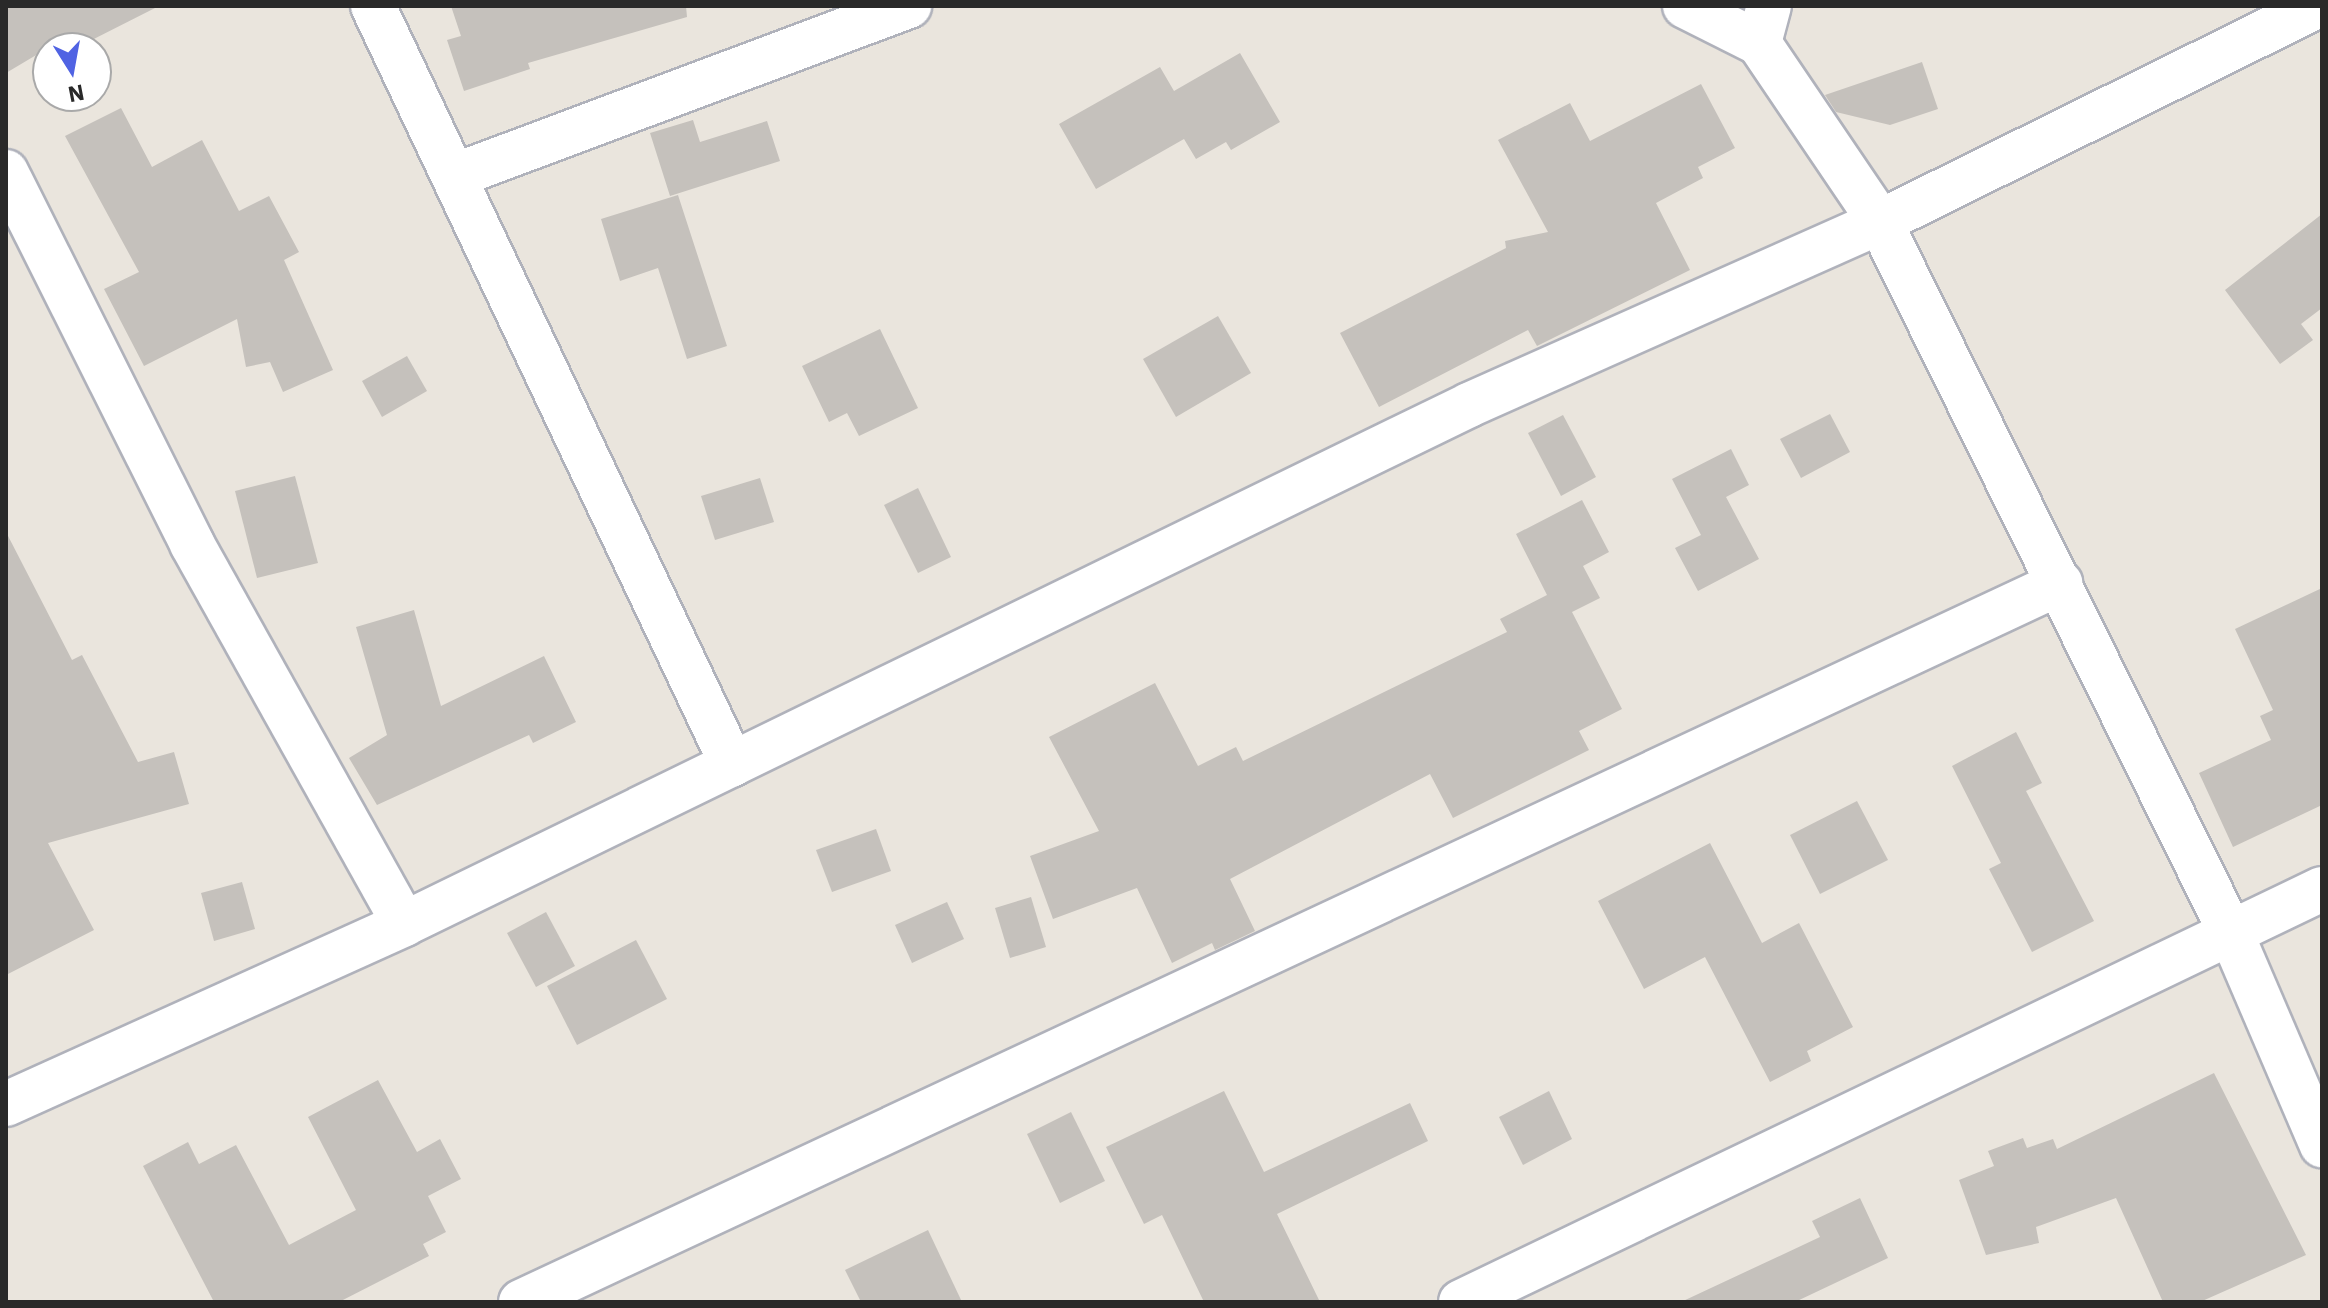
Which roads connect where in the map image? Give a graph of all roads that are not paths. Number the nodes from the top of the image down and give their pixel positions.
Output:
1 (373, 6) edge
2 (909, 6) edge
3 (1685, 6) edge
4 (2318, 6) edge
5 (1764, 25) edge
6 (6, 172) edge
7 (454, 176) junction
8 (1880, 222) junction
9 (2060, 583) junction
10 (732, 764) junction
11 (2322, 889) edge
12 (404, 924) junction
13 (2231, 933) junction
14 (6, 1104) edge
15 (2322, 1145) edge
16 (521, 1302) edge
17 (1461, 1302) edge

1 - 7 street
2 - 7 street
3 - 5 street
4 - 8 street
5 - 8 street
6 - 12 street
7 - 10 street
8 - 9 street
8 - 10 street
9 - 13 street
9 - 16 street
10 - 12 street
11 - 13 street
12 - 14 street
13 - 15 street
13 - 17 street

